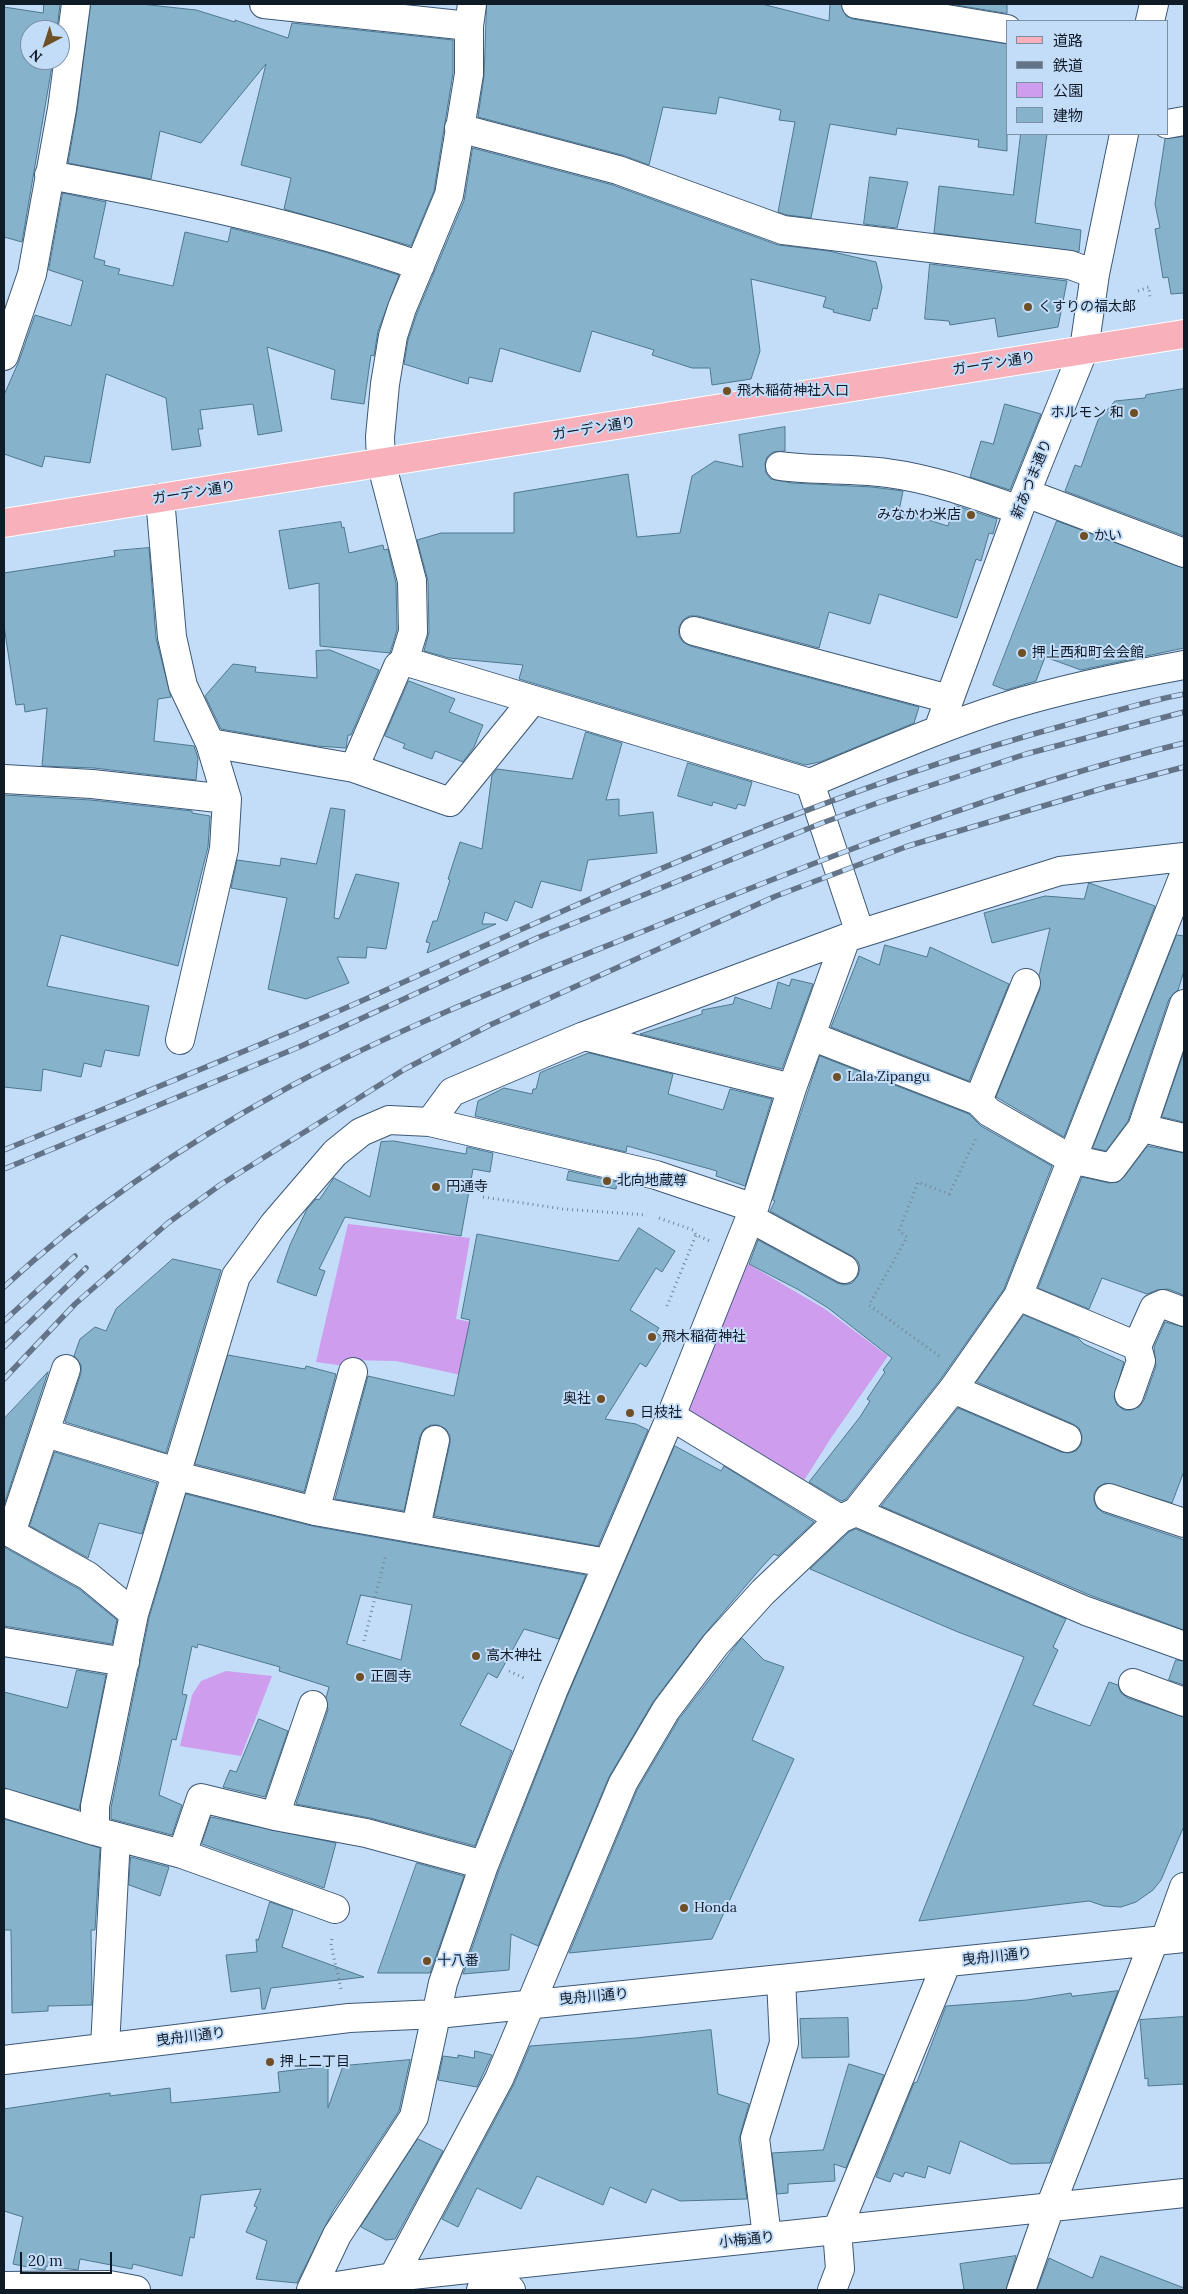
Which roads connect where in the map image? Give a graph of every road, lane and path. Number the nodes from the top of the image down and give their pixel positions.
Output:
1 (76, 4) edge
2 (264, 4) edge
3 (856, 4) edge
4 (1154, 4) edge
5 (359, 9) edge
6 (470, 15) edge
7 (1150, 20) edge
8 (1006, 28) edge
9 (1184, 121) edge
10 (1168, 124) edge
11 (459, 128) junction
12 (1124, 135) edge
13 (50, 175) junction
14 (420, 266) junction
15 (1095, 274) junction
16 (1138, 291) dead end
17 (1150, 298) dead end
18 (1184, 334) edge
19 (1084, 349) junction
20 (4, 356) edge
21 (381, 462) junction
22 (780, 466) dead end
23 (160, 498) junction
24 (1023, 502) junction
25 (4, 523) edge
26 (1184, 554) edge
27 (694, 631) dead end
28 (404, 662) junction
29 (1184, 665) edge
30 (949, 699) junction
31 (532, 701) junction
32 (938, 730) junction
33 (210, 742) junction
34 (354, 768) junction
35 (4, 779) edge
36 (810, 783) junction
37 (227, 799) junction
38 (1184, 857) edge
39 (1184, 875) edge
40 (853, 935) junction
41 (1026, 983) dead end
42 (1184, 1004) edge
43 (584, 1036) junction
44 (811, 1036) junction
45 (180, 1040) dead end
46 (792, 1088) junction
47 (983, 1106) junction
48 (430, 1122) junction
49 (1142, 1128) junction
50 (1184, 1138) edge
51 (1071, 1159) junction
52 (483, 1197) dead end
53 (752, 1213) junction
54 (647, 1215) dead end
55 (659, 1218) dead end
56 (696, 1235) junction
57 (736, 1252) junction
58 (844, 1270) dead end
59 (1018, 1296) junction
60 (667, 1306) dead end
61 (1184, 1312) edge
62 (1137, 1346) junction
63 (66, 1369) dead end
64 (353, 1372) dead end
65 (959, 1381) junction
66 (1129, 1395) dead end
67 (671, 1416) junction
68 (46, 1433) junction
69 (1068, 1438) dead end
70 (435, 1440) dead end
71 (174, 1475) junction
72 (1108, 1498) dead end
73 (315, 1511) junction
74 (848, 1515) junction
75 (1184, 1523) edge
76 (405, 1525) junction
77 (607, 1563) junction
78 (134, 1614) junction
79 (364, 1641) dead end
80 (4, 1642) edge
81 (1184, 1646) edge
82 (125, 1662) junction
83 (1133, 1683) dead end
84 (1184, 1702) edge
85 (313, 1705) dead end
86 (4, 1803) edge
87 (275, 1816) junction
88 (106, 1834) junction
89 (182, 1854) junction
90 (484, 1865) junction
91 (1184, 1887) edge
92 (335, 1909) joint
93 (1168, 1940) edge
94 (947, 1962) junction
95 (781, 1979) junction
96 (529, 2003) junction
97 (437, 2014) junction
98 (349, 2018) junction
99 (105, 2047) junction
100 (4, 2060) edge
101 (1184, 2193) edge
102 (1050, 2207) junction
103 (837, 2230) junction
104 (767, 2238) junction
105 (486, 2279) edge
106 (398, 2281) edge
107 (4, 2286) edge
108 (136, 2290) edge
109 (311, 2290) edge
110 (511, 2290) edge
111 (832, 2290) edge
112 (1021, 2290) edge

1 - 13 street
2 - 5 street
3 - 8 street
4 - 7 street
5 - 6 street
6 - 11 street
9 - 10 street
11 - 14 street
11 - 15 street
12 - 15 street, 新あづま通り
13 - 14 street
13 - 20 street
14 - 21 street
15 - 19 street, 新あづま通り
16 - 17 path
18 - 19 main road, ガーデン通り
19 - 21 main road, ガーデン通り
19 - 24 street, 新あづま通り
21 - 23 main road, ガーデン通り
21 - 28 street
22 - 24 street
23 - 25 main road, ガーデン通り
23 - 33 street
24 - 26 street
24 - 30 street, 新あづま通り
27 - 30 street
28 - 31 street
28 - 34 street
29 - 32 street
30 - 32 street, 新あづま通り
31 - 34 street
31 - 36 street
32 - 36 street
33 - 34 street
33 - 37 street
35 - 37 street
36 - 40 street
37 - 45 street
38 - 40 street
39 - 51 street
40 - 43 street
40 - 44 street
41 - 47 street
42 - 49 street
43 - 46 street
43 - 48 street
44 - 46 street
44 - 47 street
46 - 53 street
47 - 51 street
47 - 65 path
48 - 53 street
48 - 71 street
49 - 50 street
49 - 51 street
51 - 59 street
52 - 54 path
53 - 57 street
53 - 58 street
55 - 56 path
56 - 57 path
56 - 60 path
57 - 67 street
59 - 62 street
59 - 65 street
61 - 62 street
62 - 66 street
63 - 68 street
64 - 73 street
65 - 69 street
65 - 74 street
67 - 74 street
67 - 77 street
68 - 71 street
68 - 78 street
70 - 76 street
71 - 73 street
71 - 78 street
72 - 75 street
73 - 76 street
74 - 81 street
74 - 96 street
76 - 77 street
76 - 79 path
77 - 90 street
78 - 82 street
80 - 82 street
82 - 88 street
83 - 84 street
85 - 87 street
86 - 88 street
87 - 89 street
87 - 90 street
88 - 89 street
88 - 99 street
89 - 92 street
90 - 97 street
91 - 93 street
92 - 98 path
93 - 94 street, 曳舟川通り
93 - 102 street
94 - 95 street, 曳舟川通り
94 - 103 street
95 - 96 street, 曳舟川通り
95 - 104 street
96 - 97 street, 曳舟川通り
96 - 106 street
97 - 98 street, 曳舟川通り
97 - 109 street
98 - 99 street, 曳舟川通り
99 - 100 street, 曳舟川通り
101 - 102 street, 小梅通り
102 - 103 street, 小梅通り
102 - 112 street
103 - 104 street, 小梅通り
103 - 111 street
104 - 105 street, 小梅通り
105 - 106 street, 小梅通り
105 - 110 street
106 - 109 street, 小梅通り
107 - 108 street

